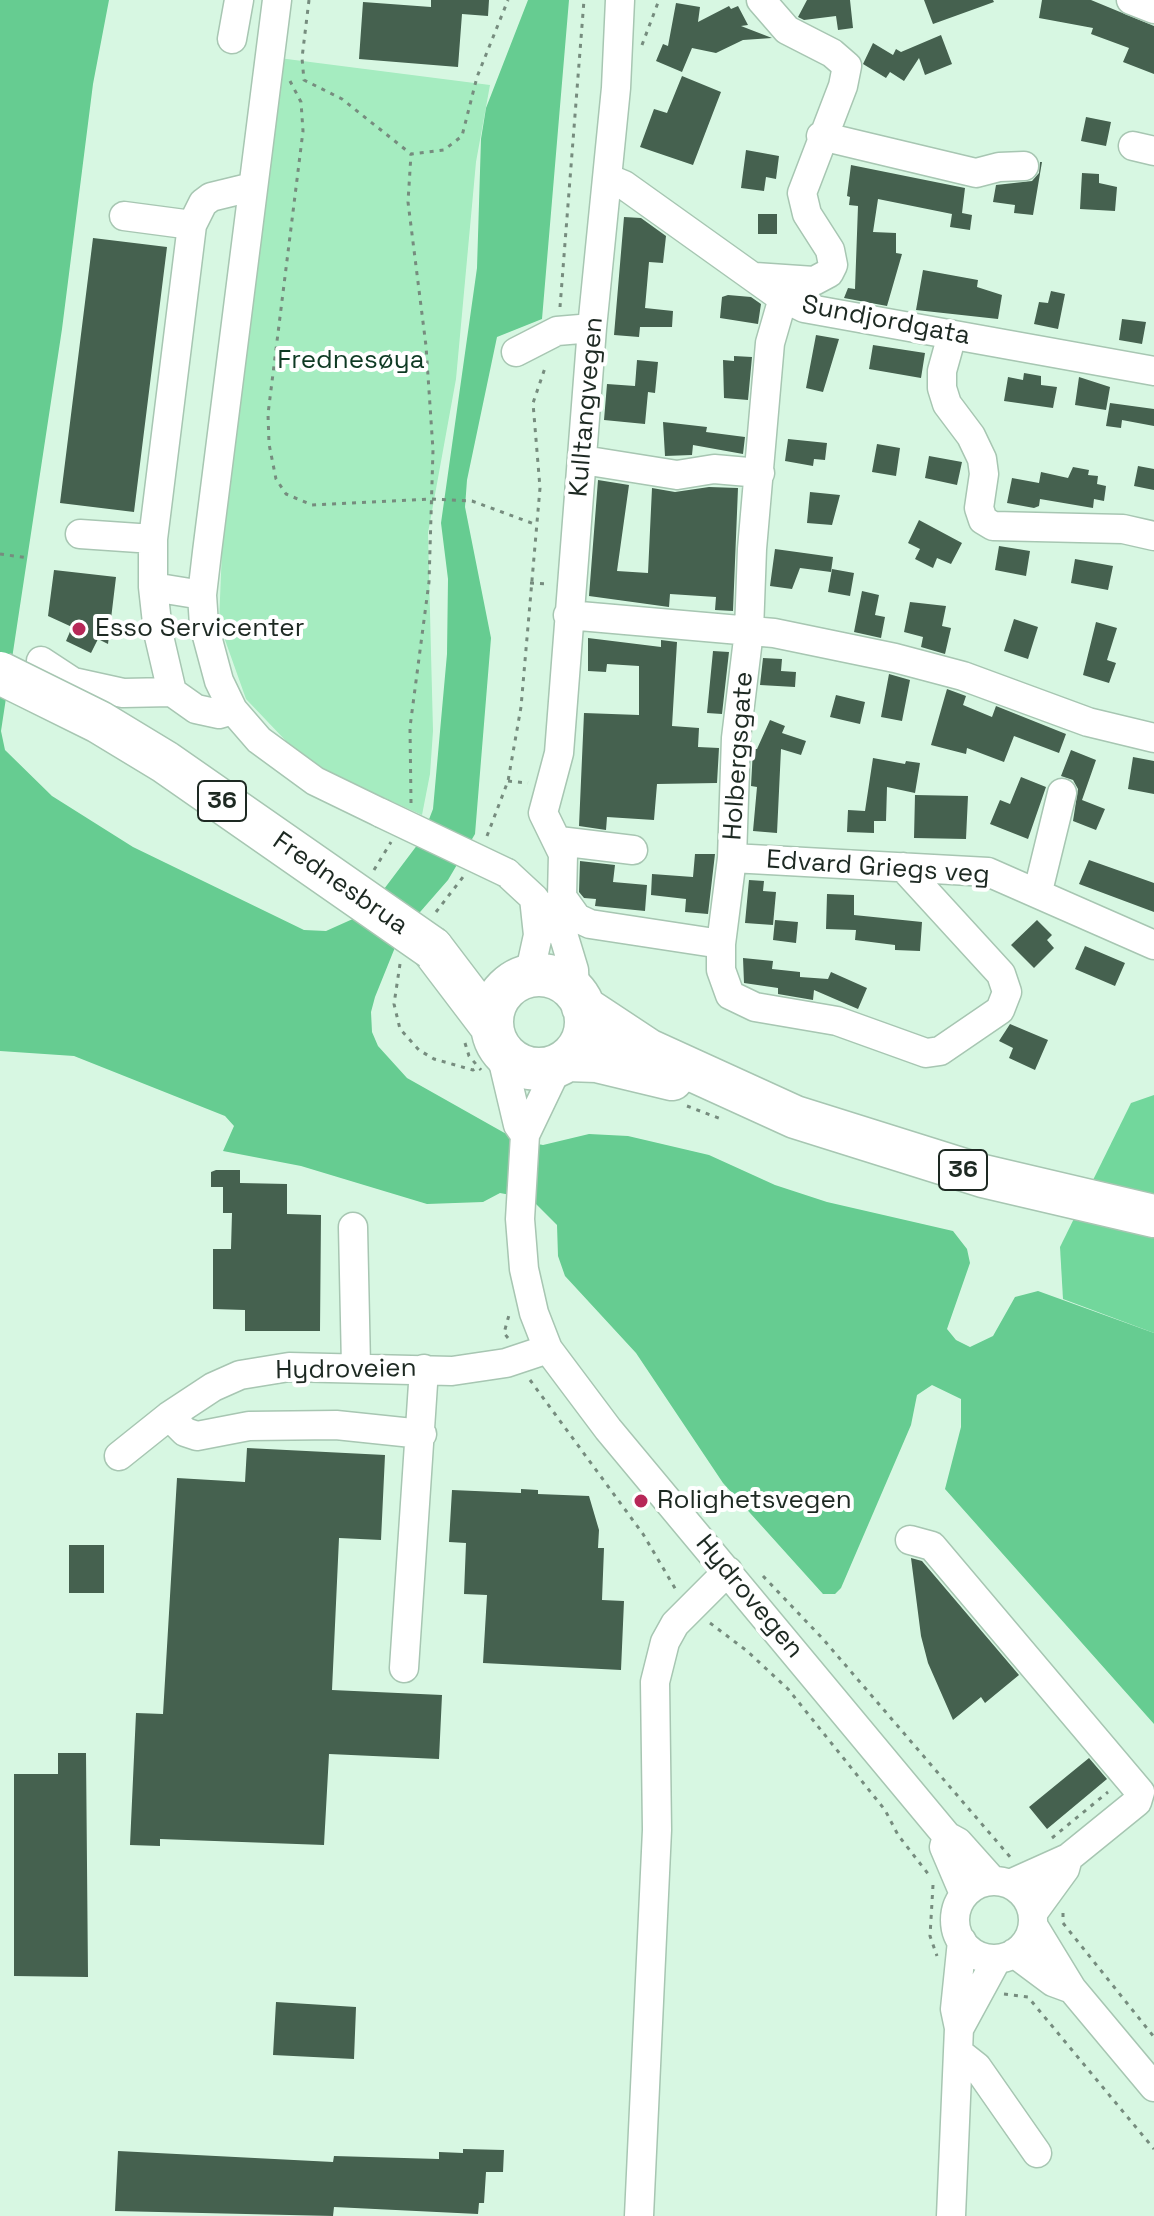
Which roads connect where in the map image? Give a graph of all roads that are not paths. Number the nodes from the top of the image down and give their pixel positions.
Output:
1 (239, 0) edge
2 (277, 0) edge
3 (620, 0) edge
4 (761, 0) edge
5 (1131, 0) edge
6 (1154, 9) edge
7 (232, 39) dead end
8 (821, 136) junction
9 (1024, 166) dead end
10 (607, 178) junction
11 (252, 187) junction
12 (124, 216) dead end
13 (192, 225) junction
14 (754, 277) junction
15 (783, 298) junction
16 (592, 328) junction
17 (952, 335) junction
18 (516, 352) dead end
19 (1154, 371) edge
20 (583, 460) junction
21 (760, 473) junction
22 (80, 534) dead end
23 (1154, 536) edge
24 (153, 539) junction
25 (153, 587) junction
26 (202, 595) junction
27 (568, 615) junction
28 (749, 631) junction
29 (41, 661) dead end
30 (0, 673) edge
31 (172, 692) junction
32 (233, 710) junction
33 (1154, 738) edge
34 (1062, 793) dead end
35 (559, 841) junction
36 (633, 850) dead end
37 (732, 858) junction
38 (903, 867) junction
39 (1038, 891) junction
40 (534, 898) junction
41 (721, 944) junction
42 (1154, 945) edge
43 (432, 948) junction
44 (525, 978) junction
45 (579, 1000) junction
46 (496, 1038) junction
47 (563, 1062) junction
48 (776, 1110) junction
49 (525, 1135) junction
50 (1154, 1216) edge
51 (353, 1227) dead end
52 (548, 1349) junction
53 (356, 1366) junction
54 (424, 1369) junction
55 (169, 1416) junction
56 (422, 1434) junction
57 (119, 1456) dead end
58 (910, 1540) dead end
59 (741, 1569) junction
60 (404, 1668) dead end
61 (947, 1836) junction
62 (1068, 1858) junction
63 (1004, 1874) junction
64 (964, 1894) junction
65 (1033, 1919) junction
66 (962, 1941) junction
67 (1006, 1956) junction
68 (1072, 1989) junction
69 (959, 2040) junction
70 (1154, 2087) edge
71 (1037, 2153) dead end
72 (639, 2216) edge
73 (951, 2216) edge

1 - 7 street
2 - 11 street
3 - 10 street, Kulltangvegen
4 - 8 street
5 - 6 street
8 - 9 street
8 - 14 street
10 - 14 street, Sundjordgata
10 - 16 street, Kulltangvegen
11 - 13 street
11 - 26 street
12 - 13 street
13 - 24 street
14 - 15 street, Sundjordgata
15 - 17 street, Sundjordgata
15 - 21 street, Holbergsgate
16 - 18 street
16 - 20 street, Kulltangvegen
17 - 19 street, Sundjordgata
17 - 23 street
20 - 21 street
20 - 27 street, Kulltangvegen
21 - 28 street, Holbergsgate
22 - 24 street
24 - 25 street
25 - 26 street
25 - 31 street
26 - 32 street
27 - 28 street
27 - 35 street, Kulltangvegen
28 - 33 street
28 - 37 street, Holbergsgate
29 - 31 street
30 - 43 highway, Frednesbrua / 36, bridge
31 - 32 street
32 - 40 street, bridge
34 - 39 street
35 - 36 street
35 - 41 street
37 - 38 street, Edvard Griegs veg
37 - 41 street, Holbergsgate
38 - 39 street, Edvard Griegs veg
38 - 41 street, Holbergsgate
39 - 42 street, Edvard Griegs veg
40 - 44 street
40 - 45 street
43 - 44 highway, 36
43 - 46 highway, 36
44 - 45 highway, 36
44 - 46 highway
45 - 47 highway
45 - 48 highway, 36
46 - 47 highway, 36
46 - 49 street
47 - 48 highway, 36
47 - 49 street
48 - 50 highway, 36
49 - 52 street, Hydrovegen
51 - 53 street
52 - 54 street, Hydroveien
52 - 59 street, Hydrovegen
53 - 54 street, Hydroveien
53 - 55 street, Hydroveien
54 - 56 street
55 - 56 street
55 - 57 street, Hydroveien
56 - 60 street
58 - 62 street
59 - 61 street, Hydrovegen
59 - 72 street
61 - 63 street, Hydrovegen
61 - 64 street, Hydrovegen
62 - 63 street
62 - 65 street
63 - 64 street
63 - 65 street
64 - 66 street
65 - 67 street
65 - 68 street
66 - 67 street
66 - 69 street
67 - 68 street
67 - 69 street
68 - 70 street
69 - 71 street
69 - 73 street

